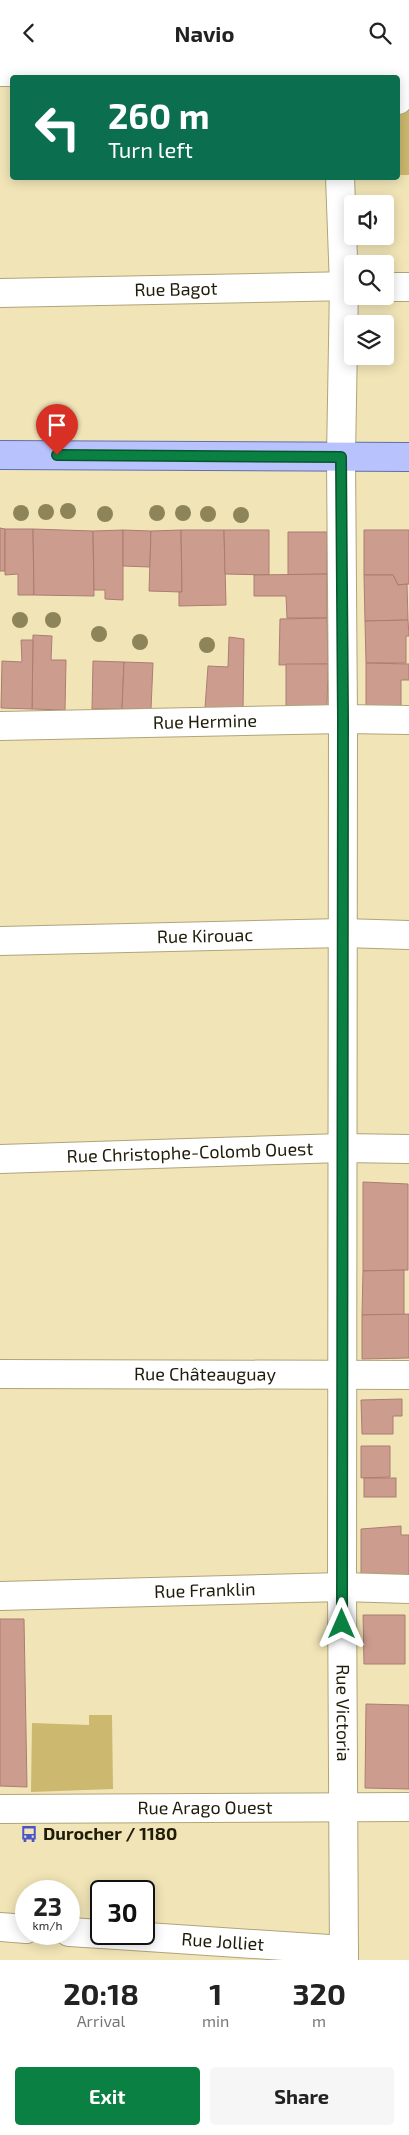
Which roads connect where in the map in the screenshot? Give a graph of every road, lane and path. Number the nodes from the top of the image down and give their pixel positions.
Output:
1 (0, 72) edge
2 (337, 72) edge
3 (391, 75) edge
4 (409, 89) edge
5 (400, 98) edge
6 (343, 182) edge
7 (347, 255) edge
8 (344, 286) edge
9 (394, 287) edge
10 (409, 287) edge
11 (0, 293) edge
12 (347, 305) edge
13 (0, 455) edge
14 (341, 457) junction
15 (409, 457) edge
16 (343, 719) junction
17 (409, 720) edge
18 (0, 726) edge
19 (343, 933) junction
20 (409, 935) edge
21 (0, 941) edge
22 (342, 1148) junction
23 (409, 1149) edge
24 (0, 1159) edge
25 (0, 1374) edge
26 (342, 1374) junction
27 (409, 1375) edge
28 (342, 1587) junction
29 (409, 1589) edge
30 (0, 1596) edge
31 (344, 1807) junction
32 (409, 1807) edge
33 (0, 1809) edge
34 (0, 1927) edge
35 (15, 1928) edge
36 (155, 1939) edge
37 (344, 1955) edge

1 - 2 street
2 - 3 street
4 - 5 street
6 - 7 street, Rue Victoria
8 - 11 street, Rue Bagot
9 - 10 street
12 - 14 street, Rue Victoria
13 - 14 main road
14 - 15 main road
14 - 16 street, Rue Victoria
16 - 17 street, Rue Hermine
16 - 18 street, Rue Hermine
16 - 19 street, Rue Victoria
19 - 20 street, Rue Kirouac
19 - 21 street, Rue Kirouac
19 - 22 street, Rue Victoria
22 - 23 street, Rue Christophe-Colomb Ouest
22 - 24 street, Rue Christophe-Colomb Ouest
22 - 26 street, Rue Victoria
25 - 26 street, Rue Châteauguay
26 - 27 street, Rue Châteauguay
26 - 28 street, Rue Victoria
28 - 29 street, Rue Franklin
28 - 30 street, Rue Franklin
28 - 31 street, Rue Victoria
31 - 32 street, Rue Arago Ouest
31 - 33 street, Rue Arago Ouest
31 - 37 street, Rue Victoria
34 - 35 street
36 - 37 street, Rue Jolliet

